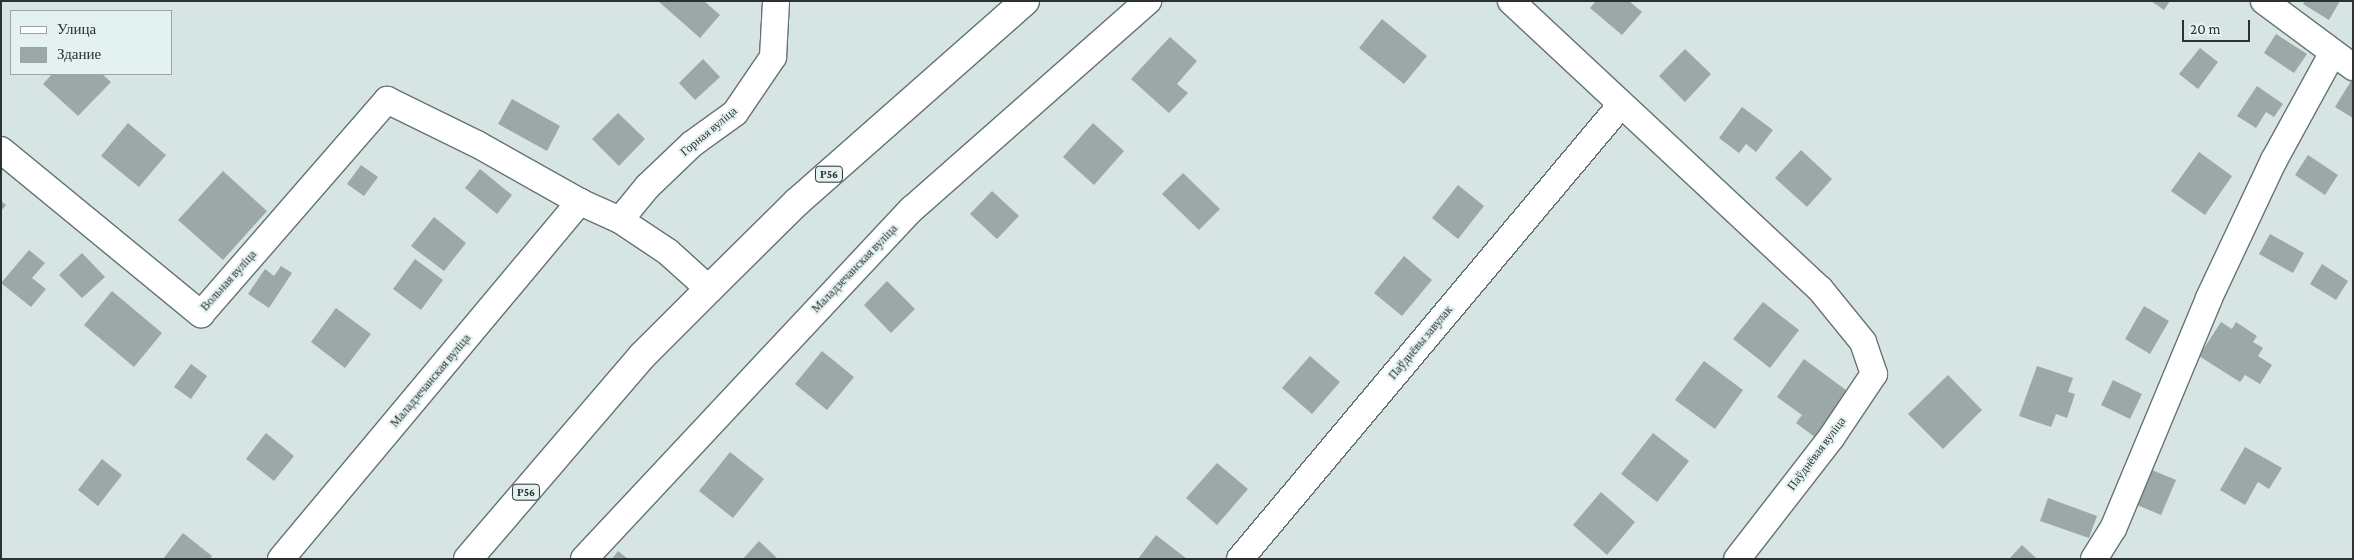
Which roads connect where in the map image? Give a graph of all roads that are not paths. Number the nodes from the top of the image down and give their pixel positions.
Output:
1 (776, 1) edge
2 (1025, 1) edge
3 (1148, 1) edge
4 (1511, 1) edge
5 (2264, 1) edge
6 (2343, 60) edge
7 (1620, 106) junction
8 (1, 150) edge
9 (580, 202) junction
10 (620, 220) junction
11 (709, 289) junction
12 (281, 559) edge
13 (468, 559) edge
14 (584, 559) edge
15 (1240, 559) edge
16 (1738, 559) edge
17 (2094, 559) edge

1 - 10 street, Горная вуліца
2 - 11 main road, Р56
3 - 14 street, Маладзечанская вуліца
4 - 7 street
5 - 6 street
6 - 17 street
7 - 15 street, Паўднёвы завулак
7 - 16 street, Паўднёвая вуліца
8 - 9 street, Вольная вуліца
9 - 10 street
9 - 12 street, Маладзечанская вуліца
10 - 11 street
11 - 13 main road, Р56

